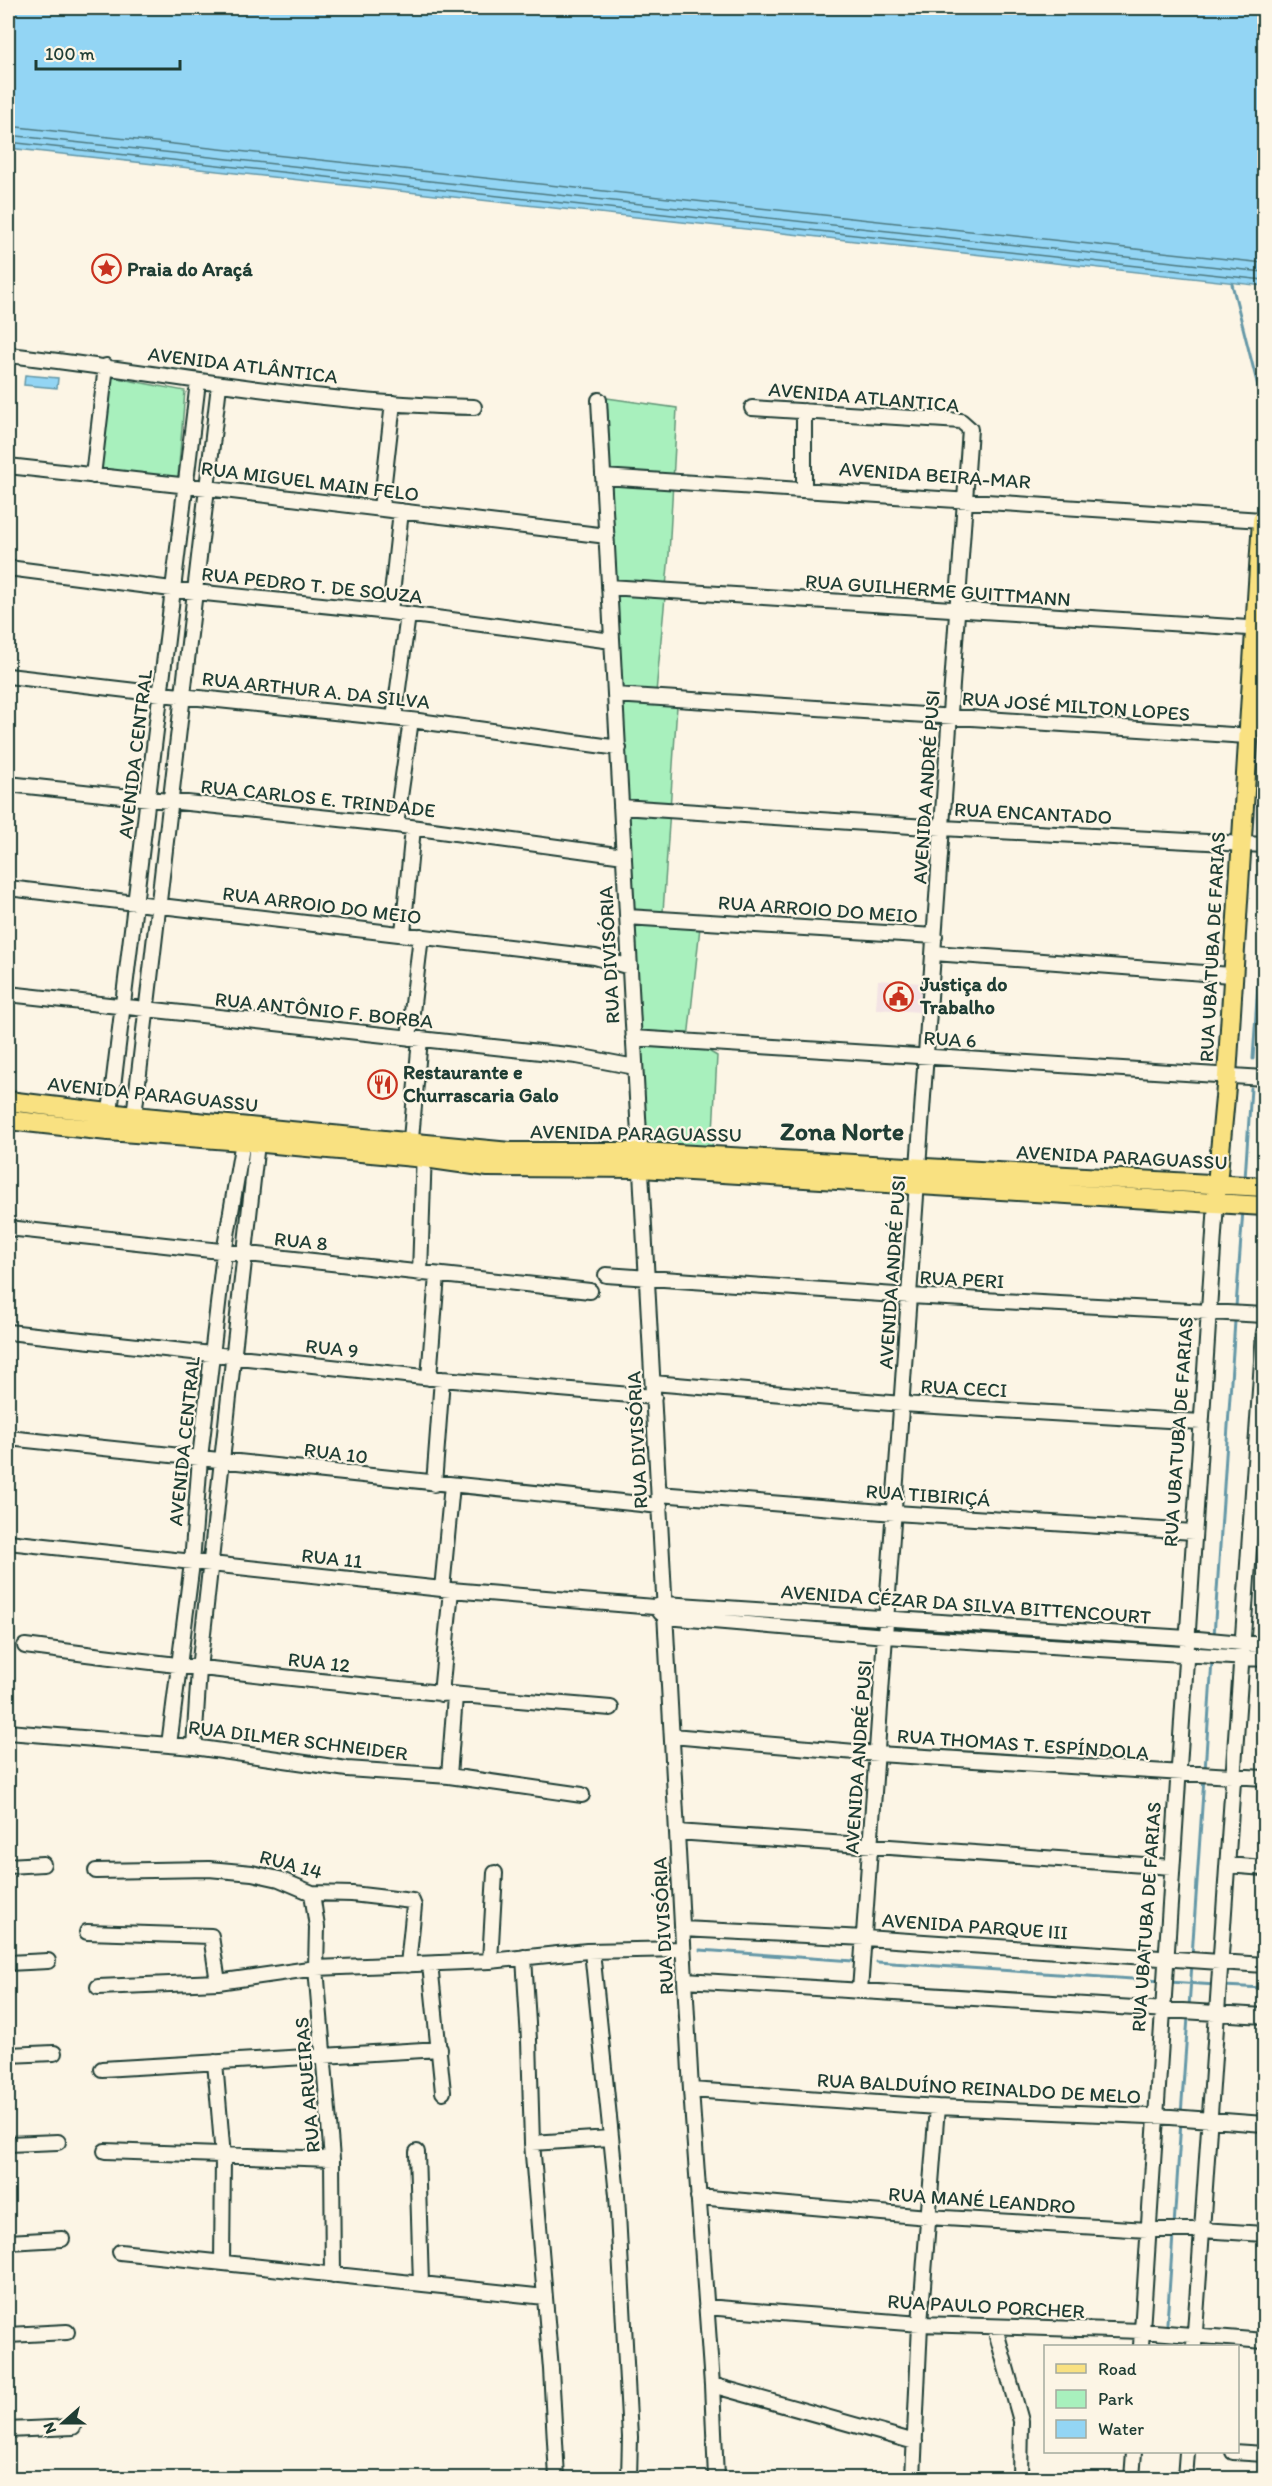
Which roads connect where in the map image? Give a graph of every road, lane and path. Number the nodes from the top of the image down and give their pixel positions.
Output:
1 (8, 355) edge
2 (106, 366) junction
3 (198, 382) junction
4 (219, 385) junction
5 (599, 400) dead end
6 (393, 403) junction
7 (474, 407) dead end
8 (752, 408) dead end
9 (804, 411) junction
10 (970, 429) joint
11 (8, 466) edge
12 (93, 476) junction
13 (603, 477) junction
14 (186, 486) junction
15 (207, 488) junction
16 (804, 489) junction
17 (965, 500) junction
18 (381, 508) junction
19 (401, 511) junction
20 (1263, 520) edge
21 (607, 536) junction
22 (8, 568) edge
23 (609, 587) junction
24 (174, 590) junction
25 (195, 592) junction
26 (957, 611) junction
27 (390, 612) junction
28 (408, 615) junction
29 (1259, 629) edge
30 (612, 641) junction
31 (8, 676) edge
32 (161, 694) junction
33 (183, 695) junction
34 (615, 695) junction
35 (950, 717) junction
36 (394, 718) junction
37 (411, 720) junction
38 (1247, 736) junction
39 (619, 748) junction
40 (8, 784) edge
41 (149, 799) junction
42 (171, 801) junction
43 (621, 807) junction
44 (396, 825) junction
45 (413, 828) junction
46 (942, 828) junction
47 (1254, 844) edge
48 (624, 856) junction
49 (8, 888) edge
50 (137, 903) junction
51 (159, 906) junction
52 (627, 917) junction
53 (403, 933) junction
54 (421, 936) junction
55 (935, 936) junction
56 (934, 953) junction
57 (630, 968) junction
58 (1231, 975) junction
59 (8, 994) edge
60 (124, 1008) junction
61 (147, 1011) junction
62 (633, 1038) junction
63 (415, 1039) junction
64 (927, 1058) junction
65 (635, 1068) junction
66 (1227, 1076) junction
67 (1264, 1078) edge
68 (8, 1101) edge
69 (110, 1112) junction
70 (8, 1120) edge
71 (134, 1124) junction
72 (108, 1131) junction
73 (250, 1142) junction
74 (417, 1151) junction
75 (641, 1160) junction
76 (918, 1176) junction
77 (1262, 1187) edge
78 (1216, 1194) junction
79 (1237, 1196) junction
80 (1262, 1206) edge
81 (8, 1228) edge
82 (224, 1253) junction
83 (246, 1254) junction
84 (420, 1274) junction
85 (436, 1275) junction
86 (606, 1275) dead end
87 (647, 1278) junction
88 (590, 1291) dead end
89 (910, 1296) junction
90 (1209, 1314) junction
91 (1264, 1315) edge
92 (8, 1332) edge
93 (1264, 1332) edge
94 (212, 1356) junction
95 (234, 1357) junction
96 (436, 1379) junction
97 (653, 1390) junction
98 (902, 1404) junction
99 (1202, 1422) junction
100 (1261, 1424) edge
101 (8, 1438) edge
102 (200, 1458) junction
103 (223, 1460) junction
104 (434, 1484) junction
105 (452, 1485) junction
106 (659, 1500) junction
107 (895, 1513) junction
108 (1194, 1532) junction
109 (8, 1542) edge
110 (192, 1563) junction
111 (210, 1565) junction
112 (447, 1589) junction
113 (662, 1609) junction
114 (887, 1618) junction
115 (886, 1636) junction
116 (1187, 1638) junction
117 (1264, 1645) edge
118 (25, 1646) dead end
119 (1237, 1651) junction
120 (1191, 1655) junction
121 (1264, 1659) edge
122 (179, 1666) junction
123 (199, 1669) junction
124 (448, 1695) junction
125 (611, 1708) dead end
126 (8, 1732) edge
127 (672, 1736) junction
128 (169, 1745) junction
129 (194, 1747) junction
130 (878, 1754) junction
131 (1178, 1773) junction
132 (449, 1776) junction
133 (1228, 1776) junction
134 (1264, 1778) edge
135 (582, 1795) dead end
136 (677, 1832) junction
137 (871, 1846) junction
138 (43, 1864) dead end
139 (1228, 1865) junction
140 (8, 1866) edge
141 (1172, 1867) junction
142 (1264, 1868) edge
143 (96, 1871) dead end
144 (495, 1873) dead end
145 (312, 1893) junction
146 (682, 1929) junction
147 (87, 1932) dead end
148 (865, 1938) junction
149 (683, 1949) junction
150 (592, 1951) junction
151 (524, 1957) junction
152 (48, 1961) dead end
153 (490, 1961) junction
154 (1221, 1962) junction
155 (8, 1963) edge
156 (430, 1964) junction
157 (408, 1965) junction
158 (1264, 1965) edge
159 (1165, 1966) junction
160 (316, 1968) junction
161 (685, 1980) junction
162 (218, 1982) junction
163 (98, 1988) dead end
164 (860, 1991) junction
165 (1163, 2003) junction
166 (1214, 2008) junction
167 (1264, 2016) edge
168 (440, 2049) junction
169 (54, 2053) dead end
170 (8, 2055) edge
171 (324, 2058) junction
172 (215, 2062) junction
173 (102, 2069) dead end
174 (691, 2090) junction
175 (443, 2092) dead end
176 (937, 2107) junction
177 (1155, 2116) junction
178 (1209, 2120) junction
179 (1264, 2124) edge
180 (610, 2138) junction
181 (58, 2142) dead end
182 (532, 2143) junction
183 (8, 2144) edge
184 (105, 2151) dead end
185 (417, 2152) dead end
186 (223, 2157) junction
187 (332, 2159) junction
188 (698, 2197) junction
189 (928, 2217) junction
190 (1153, 2229) junction
191 (1197, 2230) junction
192 (1264, 2234) edge
193 (63, 2239) dead end
194 (8, 2242) edge
195 (120, 2252) dead end
196 (222, 2263) junction
197 (333, 2275) junction
198 (421, 2284) junction
199 (545, 2296) junction
200 (706, 2307) junction
201 (920, 2324) junction
202 (995, 2328) junction
203 (1147, 2331) junction
204 (67, 2332) dead end
205 (8, 2335) edge
206 (1192, 2339) edge
207 (1264, 2341) edge
208 (1140, 2345) edge
209 (712, 2385) junction
210 (73, 2427) dead end
211 (8, 2430) edge
212 (915, 2442) junction
213 (1239, 2452) edge
214 (1134, 2453) edge
215 (1187, 2453) edge
216 (1264, 2454) edge
217 (556, 2478) edge
218 (629, 2478) edge
219 (716, 2478) edge
220 (913, 2478) edge
221 (1020, 2478) edge
222 (1132, 2478) edge
223 (1185, 2478) edge

1 - 2 street, AVENIDA ATLÂNTICA
2 - 3 street, AVENIDA ATLÂNTICA
2 - 12 street
3 - 4 street, AVENIDA ATLÂNTICA
3 - 14 street, AVENIDA CENTRAL
4 - 6 street, AVENIDA ATLÂNTICA
4 - 15 street, AVENIDA CENTRAL
5 - 13 street, RUA DIVISÓRIA
6 - 7 street, AVENIDA ATLÂNTICA
6 - 18 street
8 - 9 street, AVENIDA ATLANTICA
9 - 10 street, AVENIDA ATLANTICA
9 - 16 street
10 - 17 street, AVENIDA ANDRÉ PUSI
11 - 12 street, RUA MIGUEL MAIN FELO
12 - 14 street, RUA MIGUEL MAIN FELO
13 - 16 street, AVENIDA BEIRA-MAR
13 - 21 street, RUA DIVISÓRIA
14 - 15 street, RUA MIGUEL MAIN FELO
14 - 24 street, AVENIDA CENTRAL
15 - 18 street, RUA MIGUEL MAIN FELO
15 - 25 street, AVENIDA CENTRAL
16 - 17 street, AVENIDA BEIRA-MAR
17 - 20 street, AVENIDA BEIRA-MAR
17 - 26 street, AVENIDA ANDRÉ PUSI
18 - 19 street, RUA MIGUEL MAIN FELO
19 - 21 street, RUA MIGUEL MAIN FELO
19 - 27 street
20 - 29 main road, RUA UBATUBA DE FARIAS
21 - 23 street, RUA DIVISÓRIA
22 - 24 street, RUA PEDRO T. DE SOUZA
23 - 26 street, RUA GUILHERME GUITTMANN
23 - 30 street, RUA DIVISÓRIA
24 - 25 street, RUA PEDRO T. DE SOUZA
24 - 32 street, AVENIDA CENTRAL
25 - 27 street, RUA PEDRO T. DE SOUZA
25 - 33 street, AVENIDA CENTRAL
26 - 29 street, RUA GUILHERME GUITTMANN
26 - 35 street, AVENIDA ANDRÉ PUSI
27 - 28 street, RUA PEDRO T. DE SOUZA
28 - 30 street, RUA PEDRO T. DE SOUZA
28 - 36 street
29 - 38 main road, RUA UBATUBA DE FARIAS
30 - 34 street, RUA DIVISÓRIA
31 - 32 street, RUA ARTHUR A. DA SILVA
32 - 33 street, RUA ARTHUR A. DA SILVA
32 - 41 street, AVENIDA CENTRAL
33 - 36 street, RUA ARTHUR A. DA SILVA
33 - 42 street, AVENIDA CENTRAL
34 - 35 street, RUA JOSÉ MILTON LOPES
34 - 39 street, RUA DIVISÓRIA
35 - 38 street, RUA JOSÉ MILTON LOPES
35 - 46 street, AVENIDA ANDRÉ PUSI
36 - 37 street, RUA ARTHUR A. DA SILVA
37 - 39 street, RUA ARTHUR A. DA SILVA
37 - 44 street
38 - 47 main road, RUA UBATUBA DE FARIAS
39 - 43 street, RUA DIVISÓRIA
40 - 41 street, RUA CARLOS E. TRINDADE
41 - 42 street, RUA CARLOS E. TRINDADE
41 - 50 street, AVENIDA CENTRAL
42 - 44 street, RUA CARLOS E. TRINDADE
42 - 51 street, AVENIDA CENTRAL
43 - 46 street, RUA ENCANTADO
43 - 48 street, RUA DIVISÓRIA
44 - 45 street, RUA CARLOS E. TRINDADE
45 - 48 street, RUA CARLOS E. TRINDADE
45 - 53 street
46 - 47 street, RUA ENCANTADO
46 - 55 street, AVENIDA ANDRÉ PUSI
47 - 58 main road, RUA UBATUBA DE FARIAS
48 - 52 street, RUA DIVISÓRIA
49 - 50 street, RUA ARROIO DO MEIO
50 - 51 street, RUA ARROIO DO MEIO
50 - 60 street, AVENIDA CENTRAL
51 - 53 street, RUA ARROIO DO MEIO
51 - 61 street, AVENIDA CENTRAL
52 - 55 street, RUA ARROIO DO MEIO
52 - 57 street, RUA DIVISÓRIA
53 - 54 street, RUA ARROIO DO MEIO
54 - 57 street, RUA ARROIO DO MEIO
54 - 63 street
55 - 56 street, AVENIDA ANDRÉ PUSI
56 - 58 street
56 - 64 street, AVENIDA ANDRÉ PUSI
57 - 62 street, RUA DIVISÓRIA
58 - 66 main road, RUA UBATUBA DE FARIAS
59 - 60 street, RUA ANTÔNIO F. BORBA
60 - 61 street, RUA ANTÔNIO F. BORBA
60 - 69 street, AVENIDA CENTRAL
61 - 63 street, RUA ANTÔNIO F. BORBA
61 - 71 street, AVENIDA CENTRAL
62 - 64 street, RUA 6
62 - 65 street, RUA DIVISÓRIA
63 - 65 street, RUA ANTÔNIO F. BORBA
63 - 74 street
64 - 66 street, RUA 6
64 - 76 street, AVENIDA ANDRÉ PUSI
65 - 75 street, RUA DIVISÓRIA
66 - 67 street, RUA 6
66 - 78 main road, RUA UBATUBA DE FARIAS
68 - 69 main road, AVENIDA PARAGUASSU
69 - 71 main road, AVENIDA PARAGUASSU
69 - 72 street, AVENIDA CENTRAL
70 - 72 main road, AVENIDA PARAGUASSU
71 - 72 main road, AVENIDA PARAGUASSU
71 - 73 main road, AVENIDA PARAGUASSU
71 - 74 main road, AVENIDA PARAGUASSU
73 - 74 main road, AVENIDA PARAGUASSU
73 - 82 street, AVENIDA CENTRAL
73 - 83 street, AVENIDA CENTRAL
74 - 75 main road, AVENIDA PARAGUASSU
74 - 84 street
75 - 76 main road, AVENIDA PARAGUASSU
75 - 87 street, RUA DIVISÓRIA
76 - 78 main road, AVENIDA PARAGUASSU
76 - 89 street, AVENIDA ANDRÉ PUSI
77 - 79 main road, AVENIDA PARAGUASSU
78 - 79 main road, AVENIDA PARAGUASSU
78 - 90 street, RUA UBATUBA DE FARIAS
79 - 80 main road, AVENIDA PARAGUASSU
81 - 82 street, RUA 8
82 - 83 street, RUA 8
82 - 94 street, AVENIDA CENTRAL
83 - 84 street, RUA 8
83 - 95 street, AVENIDA CENTRAL
84 - 85 street, RUA 8
85 - 88 street, RUA 8
85 - 96 street
86 - 87 street, RUA PERI
87 - 89 street, RUA PERI
87 - 97 street, RUA DIVISÓRIA
89 - 90 street, RUA PERI
89 - 98 street, AVENIDA ANDRÉ PUSI
90 - 91 street, RUA PERI
90 - 99 street, RUA UBATUBA DE FARIAS
92 - 94 street, RUA 9
93 - 100 street
94 - 95 street, RUA 9
94 - 102 street, AVENIDA CENTRAL
95 - 96 street, RUA 9
95 - 103 street, AVENIDA CENTRAL
96 - 97 street, RUA 9
96 - 104 street
97 - 98 street, RUA CECI
97 - 106 street, RUA DIVISÓRIA
98 - 99 street, RUA CECI
98 - 107 street, AVENIDA ANDRÉ PUSI
99 - 108 street, RUA UBATUBA DE FARIAS
100 - 119 street
101 - 102 street, RUA 10
102 - 103 street, RUA 10
102 - 110 street, AVENIDA CENTRAL
103 - 104 street, RUA 10
103 - 111 street, AVENIDA CENTRAL
104 - 105 street, RUA 10
105 - 106 street, RUA 10
105 - 112 street
106 - 107 street, RUA TIBIRIÇÁ
106 - 113 street, RUA DIVISÓRIA
107 - 108 street, RUA TIBIRIÇÁ
107 - 114 street, AVENIDA ANDRÉ PUSI
108 - 116 street, RUA UBATUBA DE FARIAS
109 - 110 street, RUA 11
110 - 111 street, RUA 11
110 - 122 street, AVENIDA CENTRAL
111 - 112 street, RUA 11
111 - 123 street, AVENIDA CENTRAL
112 - 113 street, RUA 11
112 - 124 street
113 - 114 street, AVENIDA CÉZAR DA SILVA BITTENCOURT
113 - 115 street, AVENIDA CÉZAR DA SILVA BITTENCOURT
113 - 127 street, RUA DIVISÓRIA
114 - 115 street, AVENIDA ANDRÉ PUSI
114 - 116 street, AVENIDA CÉZAR DA SILVA BITTENCOURT
115 - 120 street, AVENIDA CÉZAR DA SILVA BITTENCOURT
115 - 130 street, AVENIDA ANDRÉ PUSI
116 - 119 street, AVENIDA CÉZAR DA SILVA BITTENCOURT
116 - 120 street, RUA UBATUBA DE FARIAS
117 - 119 street, AVENIDA CÉZAR DA SILVA BITTENCOURT
118 - 122 street, RUA 12
119 - 120 street, AVENIDA CÉZAR DA SILVA BITTENCOURT
119 - 121 street, AVENIDA CÉZAR DA SILVA BITTENCOURT
119 - 133 street
120 - 131 street, RUA UBATUBA DE FARIAS
122 - 123 street, RUA 12
122 - 128 street, AVENIDA CENTRAL
123 - 124 street, RUA 12
123 - 129 street, AVENIDA CENTRAL
124 - 125 street, RUA 12
124 - 132 street
126 - 128 street, RUA DILMER SCHNEIDER
127 - 130 street, RUA THOMAS T. ESPÍNDOLA
127 - 136 street, RUA DIVISÓRIA
128 - 129 street, RUA DILMER SCHNEIDER
129 - 132 street, RUA DILMER SCHNEIDER
130 - 131 street, RUA THOMAS T. ESPÍNDOLA
130 - 137 street, AVENIDA ANDRÉ PUSI
131 - 133 street, RUA THOMAS T. ESPÍNDOLA
131 - 141 street, RUA UBATUBA DE FARIAS
132 - 135 street, RUA DILMER SCHNEIDER
133 - 134 street, RUA THOMAS T. ESPÍNDOLA
133 - 139 street
136 - 137 street
136 - 146 street, RUA DIVISÓRIA
137 - 141 street
137 - 148 street, AVENIDA ANDRÉ PUSI
138 - 140 street
139 - 142 street
139 - 154 street
141 - 159 street, RUA UBATUBA DE FARIAS
143 - 145 street, RUA 14
144 - 153 street
145 - 157 street, RUA 14
145 - 160 street, RUA ARUEIRAS
146 - 148 street, AVENIDA PARQUE III
146 - 149 street, RUA DIVISÓRIA
147 - 162 street
148 - 159 street, AVENIDA PARQUE III
148 - 164 street, AVENIDA ANDRÉ PUSI
149 - 150 street
149 - 161 street, RUA DIVISÓRIA
150 - 151 street
150 - 180 street
151 - 153 street
151 - 182 street
152 - 155 street
153 - 156 street
154 - 158 street, AVENIDA PARQUE III
154 - 159 street, AVENIDA PARQUE III
154 - 166 street
156 - 157 street
156 - 168 street
157 - 160 street
159 - 165 street, RUA UBATUBA DE FARIAS
160 - 162 street
160 - 171 street, RUA ARUEIRAS
161 - 164 street
161 - 174 street, RUA DIVISÓRIA
162 - 163 street
164 - 165 street
165 - 166 street
165 - 177 street, RUA UBATUBA DE FARIAS
166 - 167 street
166 - 178 street
168 - 171 street
168 - 175 street
169 - 170 street
171 - 172 street
171 - 187 street, RUA ARUEIRAS
172 - 173 street
172 - 186 street
174 - 176 street, RUA BALDUÍNO REINALDO DE MELO
174 - 188 street, RUA DIVISÓRIA
176 - 177 street, RUA BALDUÍNO REINALDO DE MELO
176 - 189 street
177 - 178 street, RUA BALDUÍNO REINALDO DE MELO
177 - 190 street, RUA UBATUBA DE FARIAS
178 - 179 street, RUA BALDUÍNO REINALDO DE MELO
178 - 191 street
180 - 182 street
180 - 218 street
181 - 183 street
182 - 199 street
184 - 186 street
185 - 198 street
186 - 187 street
186 - 196 street
187 - 197 street, RUA ARUEIRAS
188 - 189 street, RUA MANÉ LEANDRO
188 - 200 street, RUA DIVISÓRIA
189 - 190 street, RUA MANÉ LEANDRO
189 - 201 street
190 - 191 street, RUA MANÉ LEANDRO
190 - 203 street, RUA UBATUBA DE FARIAS
191 - 192 street, RUA MANÉ LEANDRO
191 - 206 street
193 - 194 street
195 - 196 street
196 - 197 street
197 - 198 street
198 - 199 street
199 - 217 street
200 - 201 street, RUA PAULO PORCHER
200 - 209 street, RUA DIVISÓRIA
201 - 202 street, RUA PAULO PORCHER
201 - 212 street
202 - 203 street, RUA PAULO PORCHER
202 - 221 street
203 - 206 street, RUA PAULO PORCHER
203 - 208 street, RUA UBATUBA DE FARIAS
204 - 205 street
206 - 207 street, RUA PAULO PORCHER
209 - 212 street
209 - 219 street, RUA DIVISÓRIA
210 - 211 street
212 - 220 street
213 - 216 street
214 - 222 street
215 - 223 street

